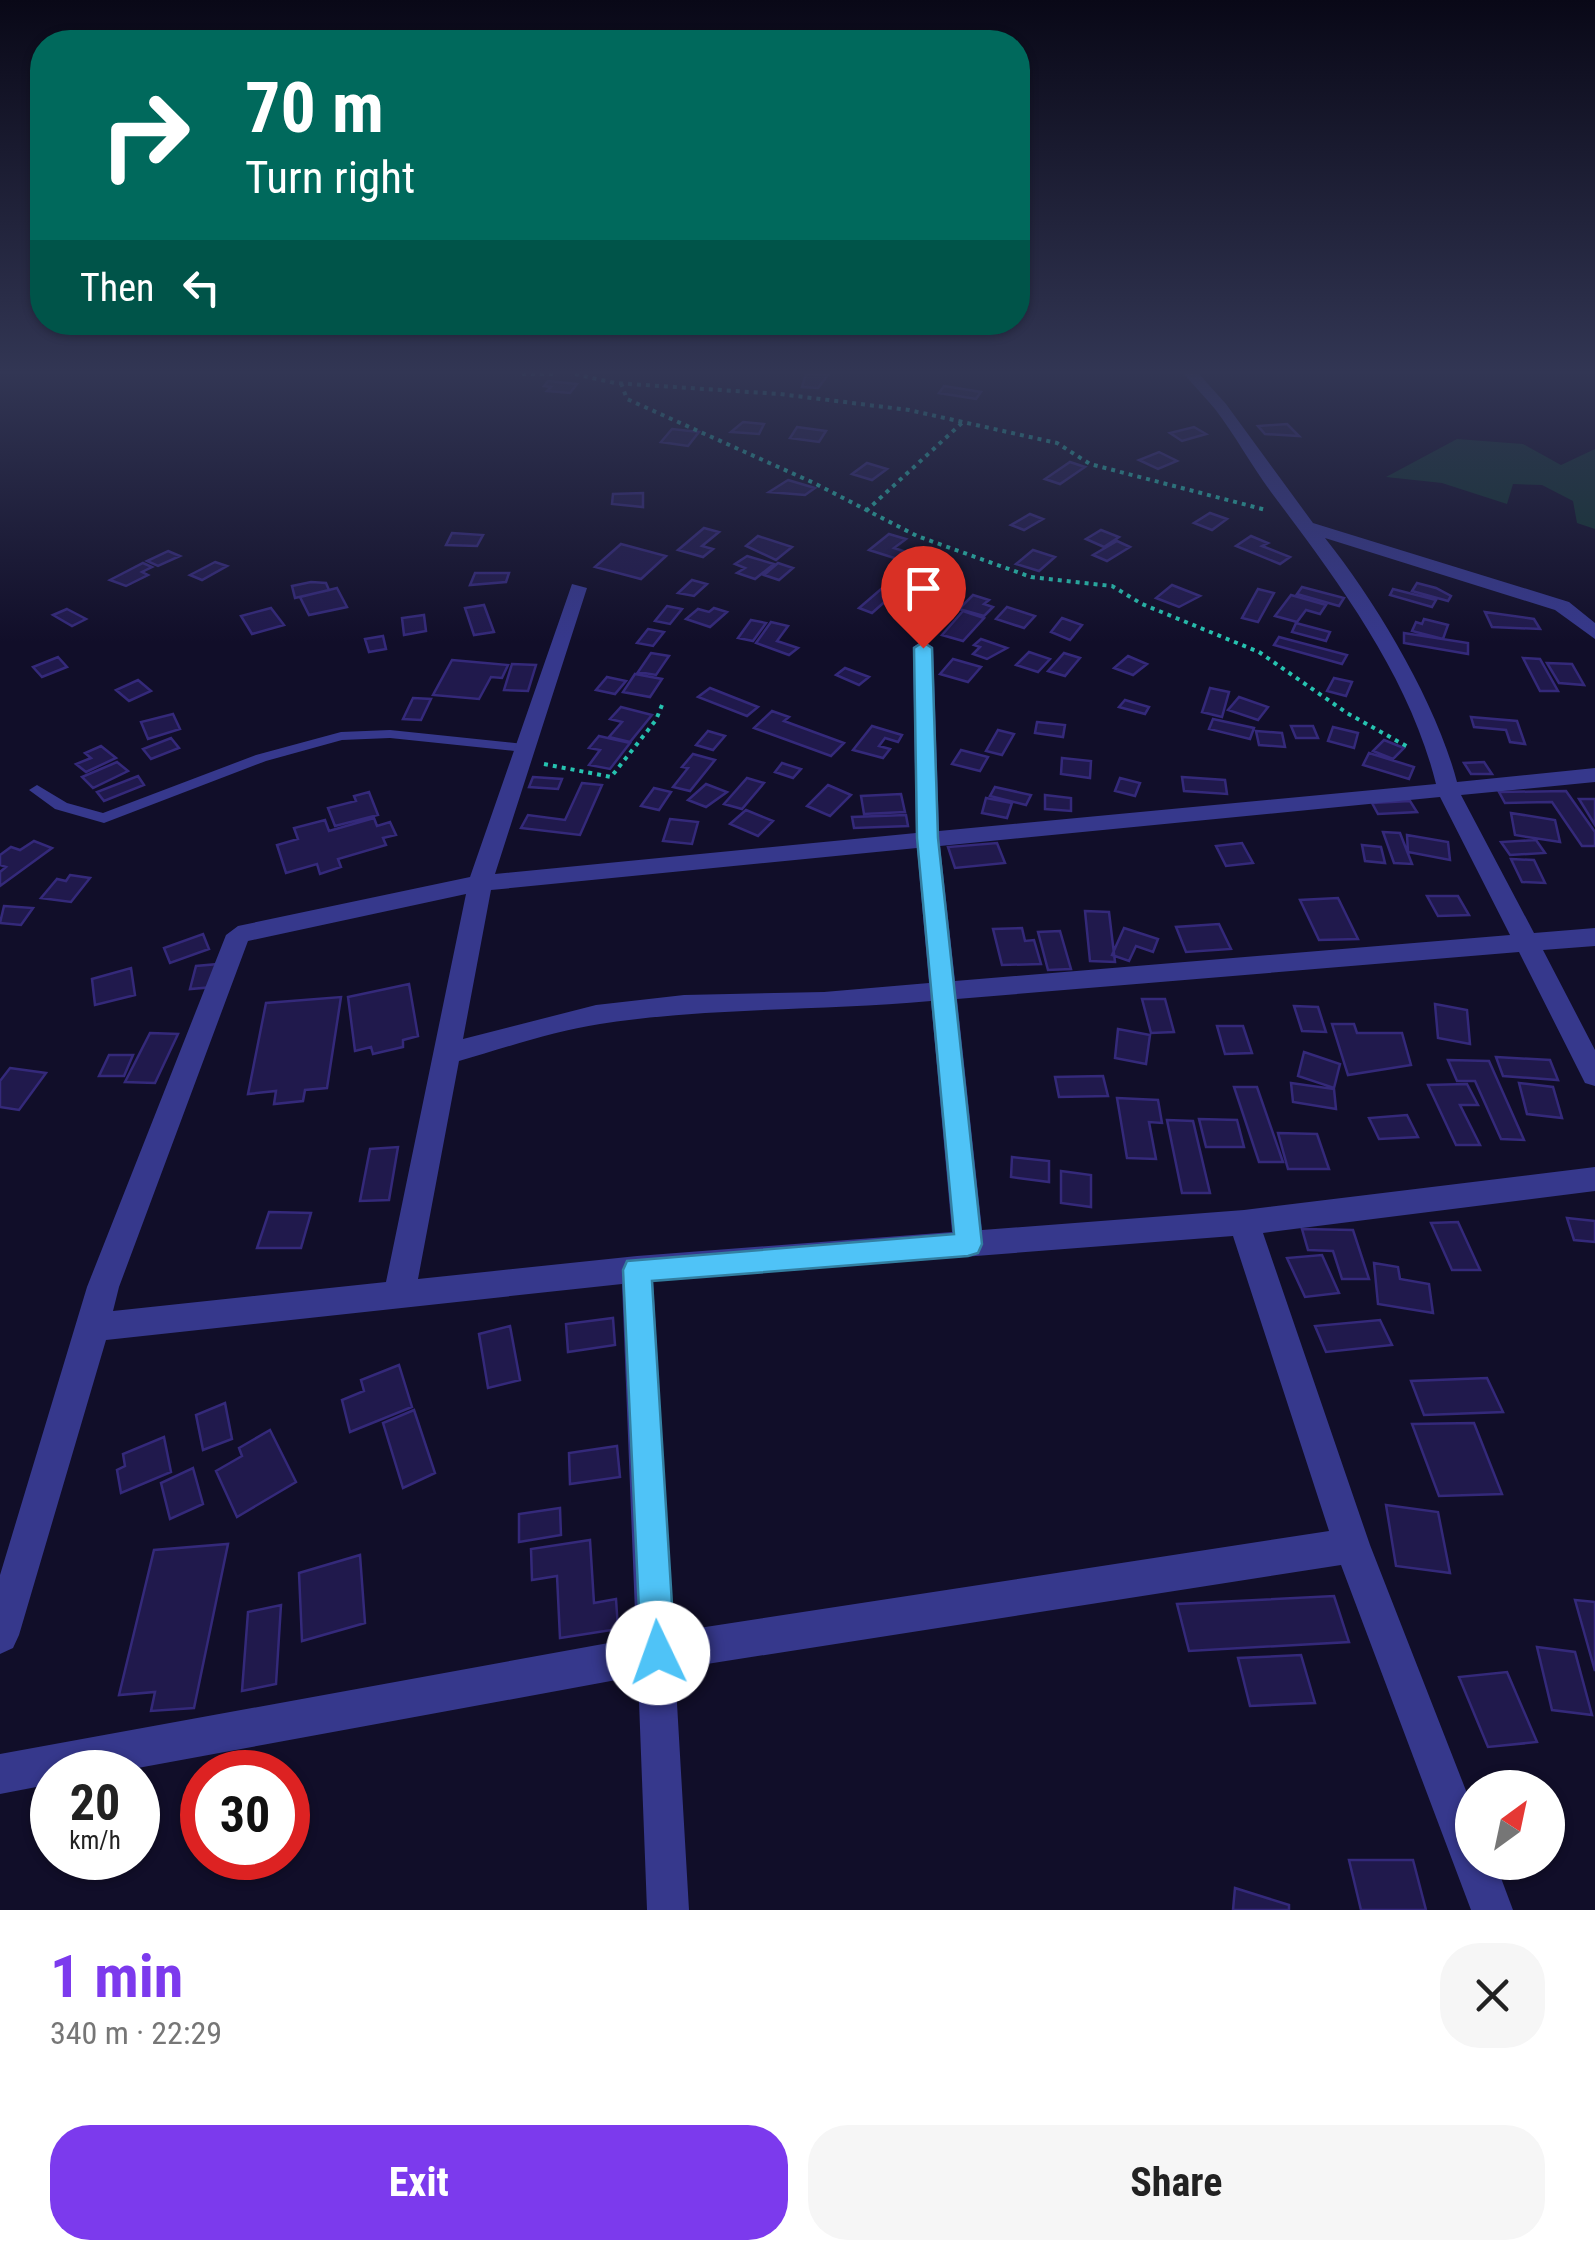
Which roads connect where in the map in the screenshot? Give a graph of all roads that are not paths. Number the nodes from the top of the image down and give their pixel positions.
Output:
1 (1261, 463) edge
2 (1306, 526) junction
3 (578, 588) dead end
4 (1595, 633) edge
5 (923, 648) dead end
6 (523, 753) junction
7 (1595, 775) edge
8 (37, 790) dead end
9 (1449, 792) junction
10 (928, 838) junction
11 (480, 882) junction
12 (1595, 937) edge
13 (1531, 946) junction
14 (941, 992) junction
15 (445, 1054) junction
16 (1595, 1076) edge
17 (1595, 1179) edge
18 (1244, 1223) junction
19 (968, 1244) junction
20 (637, 1270) junction
21 (400, 1295) junction
22 (94, 1327) junction
23 (1352, 1545) junction
24 (0, 1634) edge
25 (658, 1653) junction
26 (0, 1774) edge
27 (1455, 1813) edge
28 (1481, 1880) edge
29 (668, 1910) edge
30 (1492, 1910) edge

1 - 2 street
2 - 4 street
2 - 9 street
3 - 6 street
5 - 10 street
6 - 8 lane
6 - 11 street
7 - 9 street
9 - 10 street
9 - 13 street
10 - 11 street
10 - 14 street
11 - 15 street
11 - 22 street
12 - 13 street
13 - 14 street
13 - 16 street
14 - 15 street
14 - 19 street
15 - 21 street
17 - 18 street
18 - 19 street
18 - 23 street
19 - 20 street
20 - 21 street
20 - 25 street
21 - 22 street
22 - 24 street
23 - 25 street
23 - 27 street
25 - 26 street
25 - 29 street
28 - 30 street

